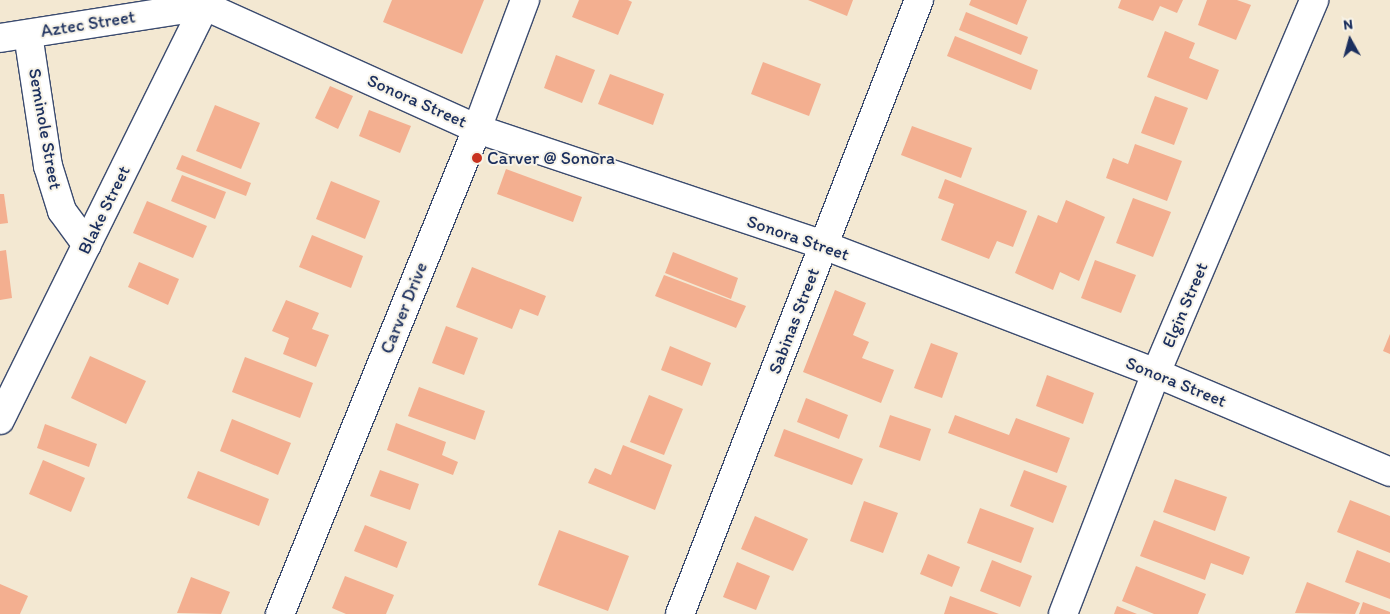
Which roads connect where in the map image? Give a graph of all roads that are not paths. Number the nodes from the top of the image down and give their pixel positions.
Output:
1 (525, 0) edge
2 (920, 0) edge
3 (1314, 0) edge
4 (207, 3) edge
5 (28, 34) junction
6 (0, 38) edge
7 (477, 128) junction
8 (87, 245) junction
9 (823, 245) junction
10 (1156, 373) junction
11 (0, 420) edge
12 (1390, 472) edge
13 (280, 614) edge
14 (680, 614) edge
15 (1063, 614) edge

1 - 7 street, Carver Drive
2 - 9 street, Sabinas Street
3 - 10 street, Elgin Street
4 - 5 street, Aztec Street
4 - 7 street, Sonora Street
4 - 8 street, Blake Street
5 - 6 street, Aztec Street
5 - 8 street, Seminole Street
7 - 9 street, Sonora Street
7 - 13 street, Carver Drive
8 - 11 street, Blake Street
9 - 10 street, Sonora Street
9 - 14 street, Sabinas Street
10 - 12 street, Sonora Street
10 - 15 street, Elgin Street

